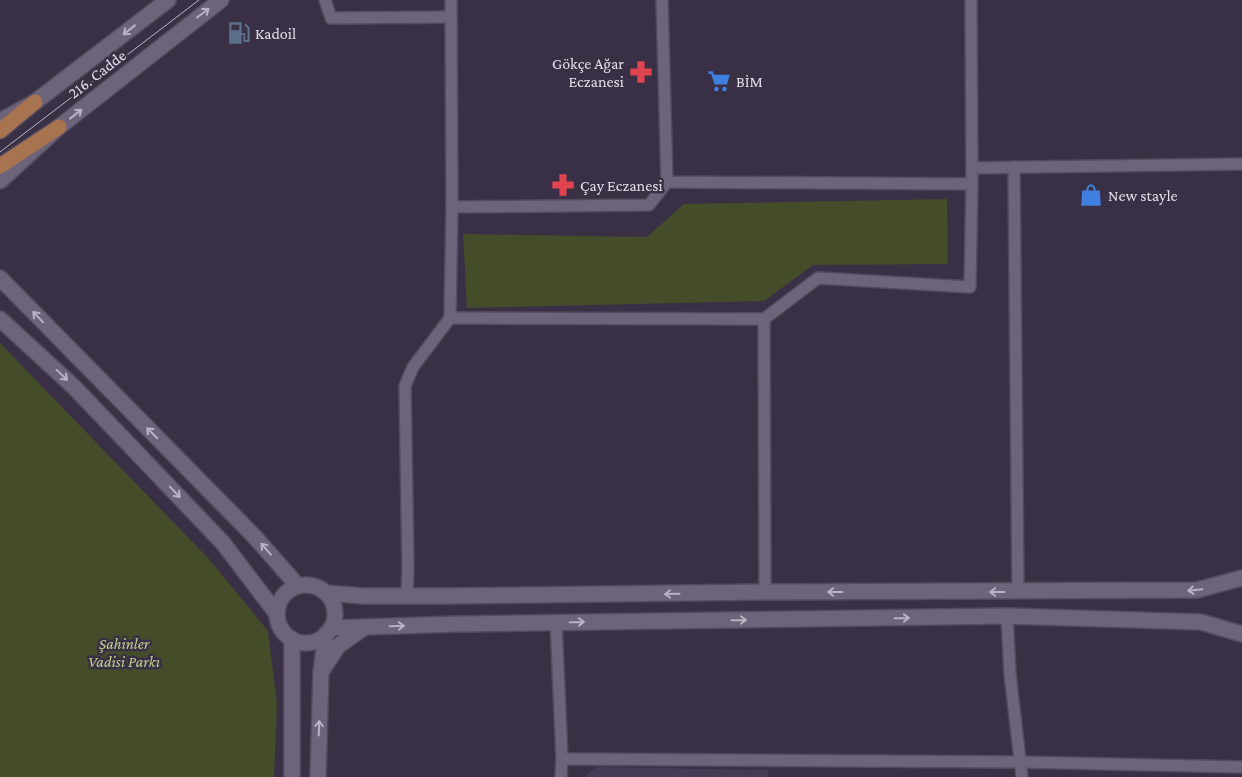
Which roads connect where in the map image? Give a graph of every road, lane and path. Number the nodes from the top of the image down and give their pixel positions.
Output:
1 (166, 0) edge
2 (221, 0) edge
3 (325, 0) edge
4 (451, 0) edge
5 (662, 0) edge
6 (971, 0) edge
7 (451, 17) junction
8 (35, 102) junction
9 (0, 121) edge
10 (58, 127) junction
11 (0, 131) edge
12 (1242, 164) edge
13 (0, 166) edge
14 (1014, 167) junction
15 (972, 168) junction
16 (0, 181) edge
17 (667, 182) junction
18 (972, 184) junction
19 (452, 207) junction
20 (0, 278) edge
21 (450, 318) junction
22 (0, 319) edge
23 (764, 319) junction
24 (1242, 578) edge
25 (298, 586) junction
26 (765, 592) junction
27 (1018, 592) junction
28 (326, 593) junction
29 (407, 596) junction
30 (277, 614) junction
31 (1007, 616) junction
32 (556, 622) junction
33 (365, 627) junction
34 (328, 631) junction
35 (1242, 634) edge
36 (292, 639) junction
37 (321, 672) junction
38 (562, 759) junction
39 (1020, 762) junction
40 (1242, 767) edge
41 (292, 777) edge
42 (318, 777) edge
43 (561, 777) edge
44 (1022, 777) edge

1 -> 8 street, 216. Cadde
10 -> 2 street, 216. Cadde
3 - 7 street
4 - 7 street
5 - 17 street
6 - 15 street
7 - 19 street
8 - 9 street, 216. Cadde
8 - 11 main road
10 - 13 main road
10 - 16 street, 216. Cadde
12 - 14 street
14 - 15 street
14 - 27 street
15 - 18 street
17 - 18 street
17 - 19 street
18 - 23 street
19 - 21 street
25 -> 20 street
21 - 23 street
21 - 29 street
22 -> 30 street
23 - 26 street
24 -> 27 street
25 - 28 street
25 - 30 street
27 -> 26 street
26 -> 29 street
28 - 29 street
28 - 34 street
30 - 36 street
32 -> 31 street
31 - 35 street
31 - 39 street
33 -> 32 street
32 - 38 street
33 - 34 street
33 - 37 street
34 - 36 street
34 - 37 street
36 - 41 street
42 -> 37 street
38 - 39 street
38 - 43 street
39 - 40 street
39 - 44 street

